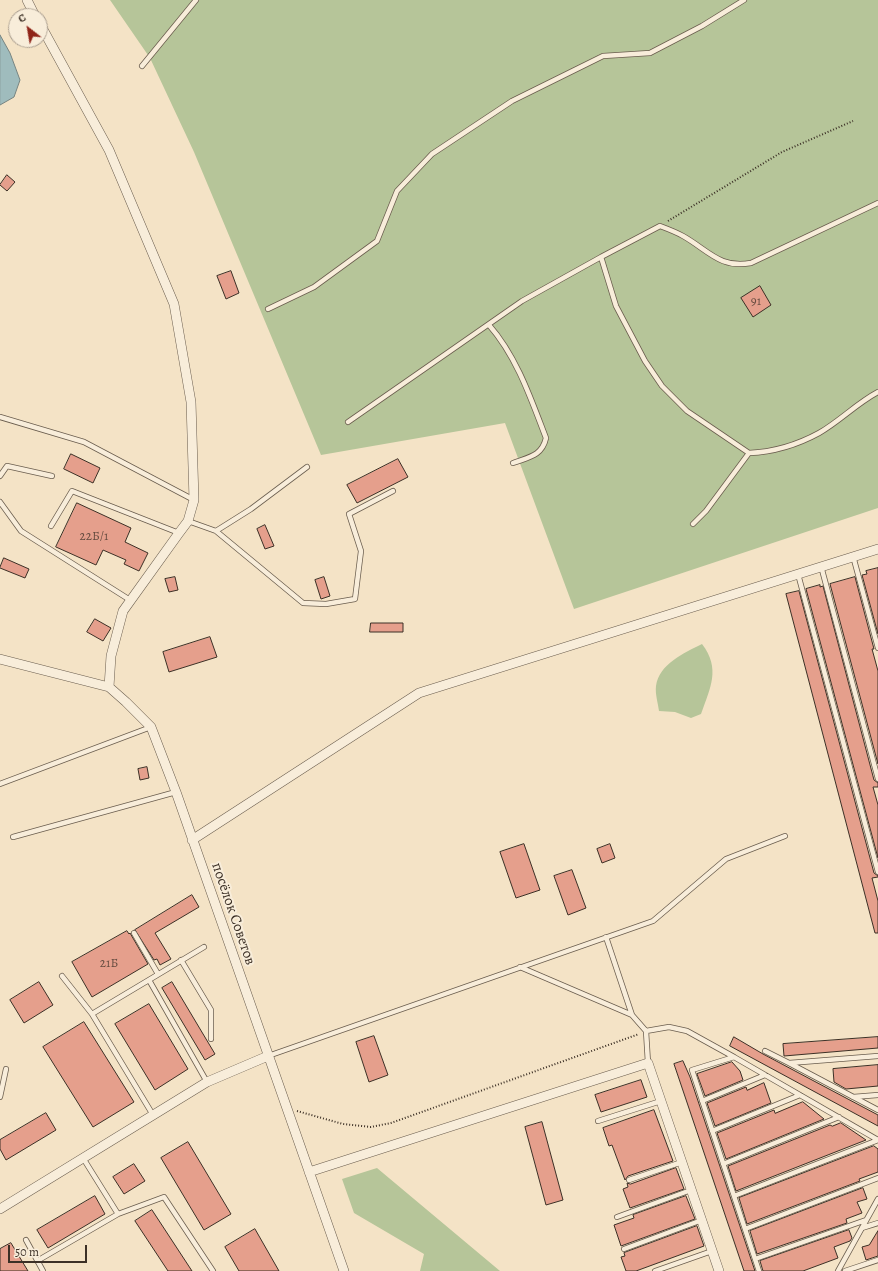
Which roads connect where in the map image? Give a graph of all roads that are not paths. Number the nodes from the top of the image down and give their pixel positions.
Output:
1 (196, 0) edge
2 (744, 0) edge
3 (48, 39) edge
4 (142, 66) dead end
5 (878, 202) edge
6 (601, 257) junction
7 (268, 309) dead end
8 (489, 325) junction
9 (878, 392) edge
10 (0, 418) edge
11 (348, 422) dead end
12 (748, 453) junction
13 (513, 462) dead end
14 (307, 467) dead end
15 (0, 476) edge
16 (52, 476) dead end
17 (393, 491) dead end
18 (194, 500) junction
19 (0, 502) edge
20 (188, 520) junction
21 (692, 524) dead end
22 (51, 526) dead end
23 (216, 531) junction
24 (179, 534) junction
25 (878, 549) edge
26 (853, 556) junction
27 (821, 566) junction
28 (798, 574) junction
29 (130, 600) junction
30 (878, 648) edge
31 (0, 659) edge
32 (109, 687) junction
33 (151, 727) junction
34 (878, 779) edge
35 (0, 784) edge
36 (176, 792) junction
37 (13, 836) dead end
38 (785, 836) dead end
39 (192, 840) junction
40 (878, 872) edge
41 (134, 933) dead end
42 (606, 937) junction
43 (204, 947) dead end
44 (181, 960) junction
45 (520, 967) junction
46 (158, 974) junction
47 (62, 976) dead end
48 (149, 980) junction
49 (92, 1014) junction
50 (632, 1015) junction
51 (646, 1031) junction
52 (211, 1039) dead end
53 (766, 1051) dead end
54 (268, 1056) junction
55 (878, 1056) edge
56 (734, 1057) junction
57 (789, 1063) junction
58 (648, 1064) junction
59 (6, 1069) dead end
60 (765, 1075) junction
61 (207, 1082) junction
62 (800, 1095) junction
63 (878, 1095) edge
64 (0, 1097) edge
65 (853, 1097) junction
66 (661, 1101) junction
67 (702, 1101) junction
68 (878, 1110) edge
69 (153, 1115) junction
70 (839, 1118) junction
71 (598, 1121) dead end
72 (712, 1131) junction
73 (83, 1158) junction
74 (682, 1162) junction
75 (723, 1164) junction
76 (309, 1172) junction
77 (878, 1178) edge
78 (629, 1180) dead end
79 (691, 1190) junction
80 (734, 1196) junction
81 (878, 1199) edge
82 (0, 1209) edge
83 (118, 1214) junction
84 (617, 1217) dead end
85 (702, 1220) junction
86 (866, 1220) junction
87 (878, 1223) edge
88 (745, 1228) junction
89 (862, 1228) junction
90 (26, 1240) dead end
91 (624, 1249) dead end
92 (712, 1251) junction
93 (755, 1259) junction
94 (878, 1260) edge
95 (37, 1261) junction
96 (43, 1271) edge
97 (213, 1271) edge
98 (344, 1271) edge
99 (655, 1271) edge
100 (719, 1271) edge
101 (759, 1271) edge
102 (838, 1271) edge
103 (845, 1271) edge

1 - 4 lane
2 - 7 lane
3 - 18 street
5 - 6 lane
6 - 8 lane
6 - 12 lane
8 - 11 lane
8 - 13 lane
9 - 12 lane
10 - 18 lane
12 - 21 lane
14 - 23 lane
15 - 16 lane
17 - 23 lane
18 - 20 street
19 - 29 lane
20 - 23 lane
20 - 24 street
22 - 24 lane
24 - 29 street
25 - 26 street
26 - 27 street
26 - 30 lane
27 - 28 street
27 - 34 lane
28 - 39 street
28 - 40 lane
29 - 32 street
31 - 32 street, посёлок Советов
32 - 33 street, посёлок Советов
33 - 35 lane
33 - 36 street, посёлок Советов
36 - 37 lane
36 - 39 street, посёлок Советов
38 - 42 lane
39 - 54 street, посёлок Советов
41 - 46 lane
42 - 45 lane
42 - 50 lane
43 - 44 lane
44 - 46 lane
44 - 52 lane
45 - 50 lane
45 - 54 lane
46 - 48 lane
47 - 49 lane
48 - 49 lane
48 - 61 lane
49 - 69 lane
50 - 51 lane
51 - 56 lane
51 - 58 lane
53 - 57 lane
54 - 61 street
54 - 76 street, посёлок Советов
55 - 57 lane
56 - 60 lane
56 - 67 lane
57 - 65 lane
58 - 66 street
58 - 76 street
59 - 64 lane
60 - 62 lane
60 - 67 lane
61 - 69 street
62 - 70 lane
62 - 72 lane
63 - 65 lane
65 - 68 lane
66 - 71 lane
66 - 74 street
67 - 72 lane
69 - 73 street
70 - 75 lane
70 - 80 lane
72 - 75 lane
73 - 82 street
73 - 83 lane
74 - 78 lane
74 - 79 street
75 - 80 lane
76 - 98 street, посёлок Советов
77 - 88 lane
79 - 84 lane
79 - 85 street
80 - 88 lane
81 - 86 lane
83 - 95 lane
83 - 97 lane
85 - 91 lane
85 - 92 street
86 - 89 lane
86 - 93 lane
87 - 89 lane
88 - 93 lane
89 - 102 lane
90 - 95 lane
92 - 99 lane
92 - 100 street
93 - 101 lane
94 - 103 lane
95 - 96 lane

